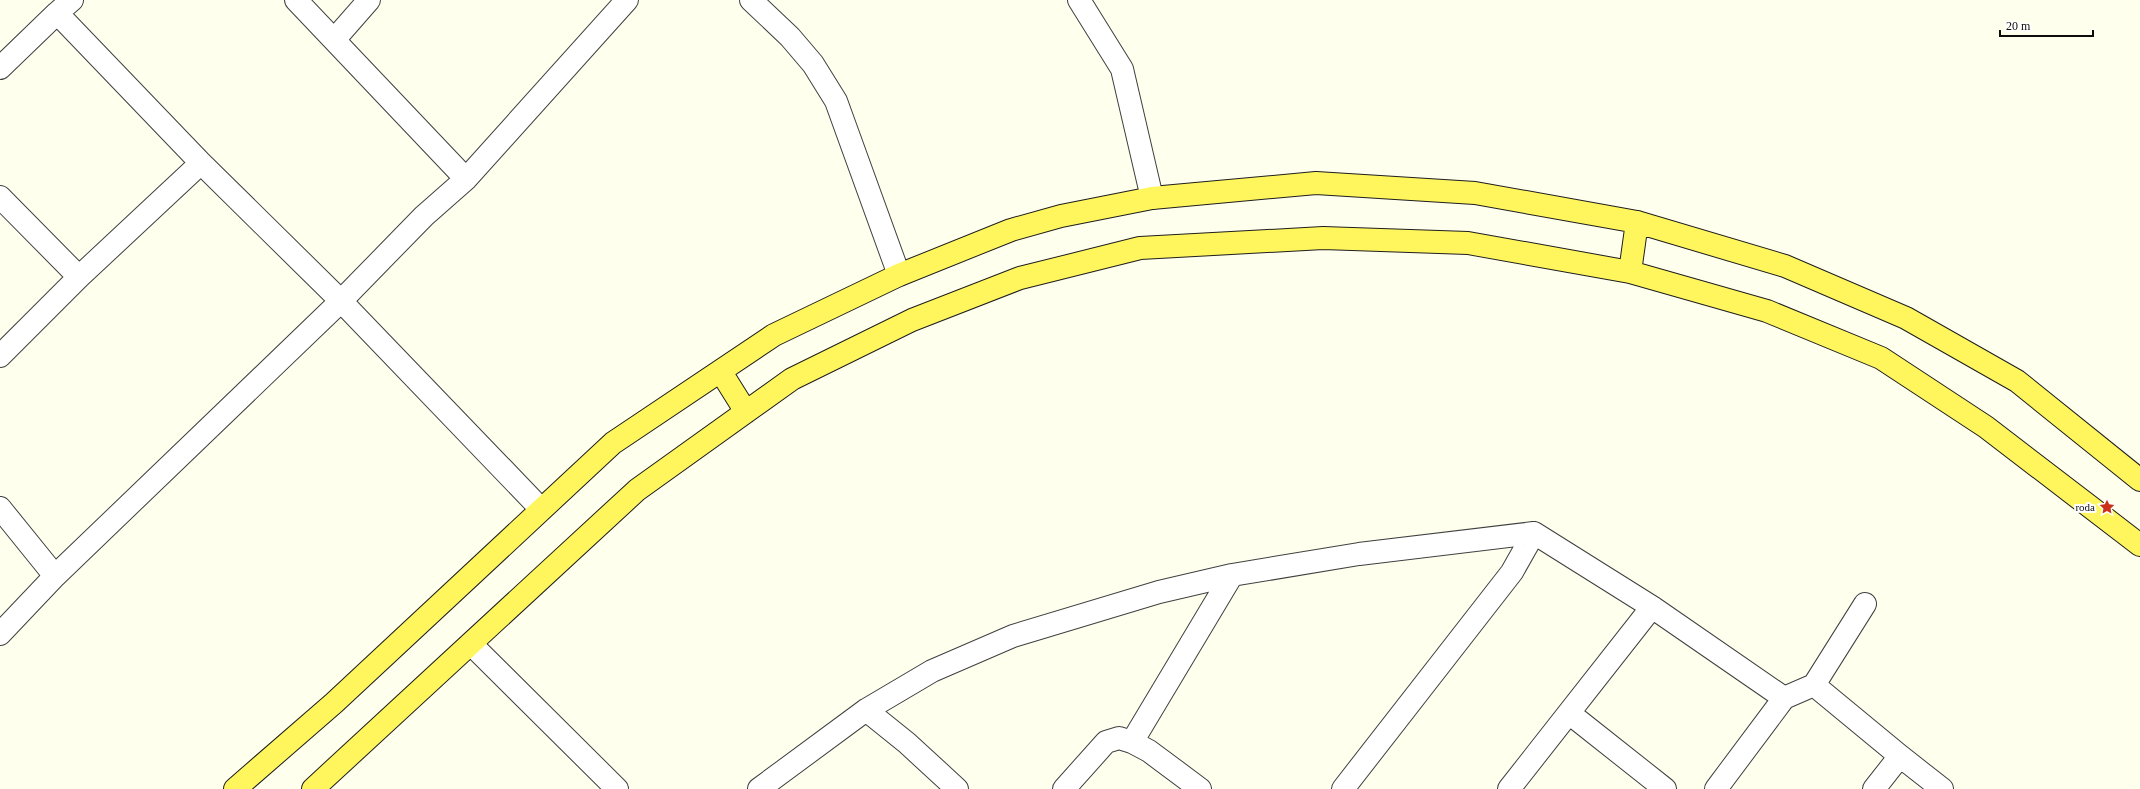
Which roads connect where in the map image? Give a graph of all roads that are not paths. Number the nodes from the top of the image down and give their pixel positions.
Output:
1 (296, 0) edge
2 (369, 0) edge
3 (627, 0) edge
4 (751, 0) edge
5 (1079, 0) edge
6 (65, 7) edge
7 (334, 40) junction
8 (0, 68) edge
9 (201, 163) junction
10 (466, 179) junction
11 (0, 197) edge
12 (1152, 198) junction
13 (1637, 222) junction
14 (1630, 272) junction
15 (899, 275) junction
16 (79, 277) junction
17 (341, 301) junction
18 (0, 356) edge
19 (721, 372) junction
20 (746, 412) junction
21 (2140, 480) edge
22 (0, 508) edge
23 (541, 509) junction
24 (1534, 533) junction
25 (2140, 545) edge
26 (1232, 575) junction
27 (55, 576) junction
28 (1865, 604) dead end
29 (1652, 607) junction
30 (0, 634) edge
31 (471, 644) junction
32 (1814, 685) junction
33 (1784, 698) junction
34 (866, 710) junction
35 (1569, 713) junction
36 (1132, 742) junction
37 (1900, 756) junction
38 (235, 789) edge
39 (313, 789) edge
40 (617, 789) edge
41 (759, 789) edge
42 (957, 789) edge
43 (1064, 789) edge
44 (1200, 789) edge
45 (1343, 789) edge
46 (1509, 789) edge
47 (1665, 789) edge
48 (1716, 789) edge
49 (1874, 789) edge
50 (1942, 789) edge

1 - 7 street
2 - 7 street
3 - 10 street
4 - 15 street
5 - 12 street
6 - 8 street
6 - 9 street
7 - 10 street
9 - 16 street
9 - 17 street
10 - 17 street
11 - 16 street
12 - 13 main road
12 - 15 main road
13 - 14 main road
13 - 21 main road
14 - 20 main road
14 - 25 main road
15 - 19 main road
16 - 18 street
17 - 23 street
17 - 27 street
19 - 20 main road
19 - 23 main road
20 - 31 main road
22 - 27 street
23 - 38 main road
24 - 26 street
24 - 29 street
24 - 45 street
26 - 34 street
26 - 36 street
27 - 30 street
28 - 32 street
29 - 33 street
29 - 35 street
31 - 39 main road
31 - 40 street
32 - 33 street
32 - 37 street
33 - 48 street
34 - 41 street
34 - 42 street
35 - 46 street
35 - 47 street
36 - 43 street
36 - 44 street
37 - 49 street
37 - 50 street

